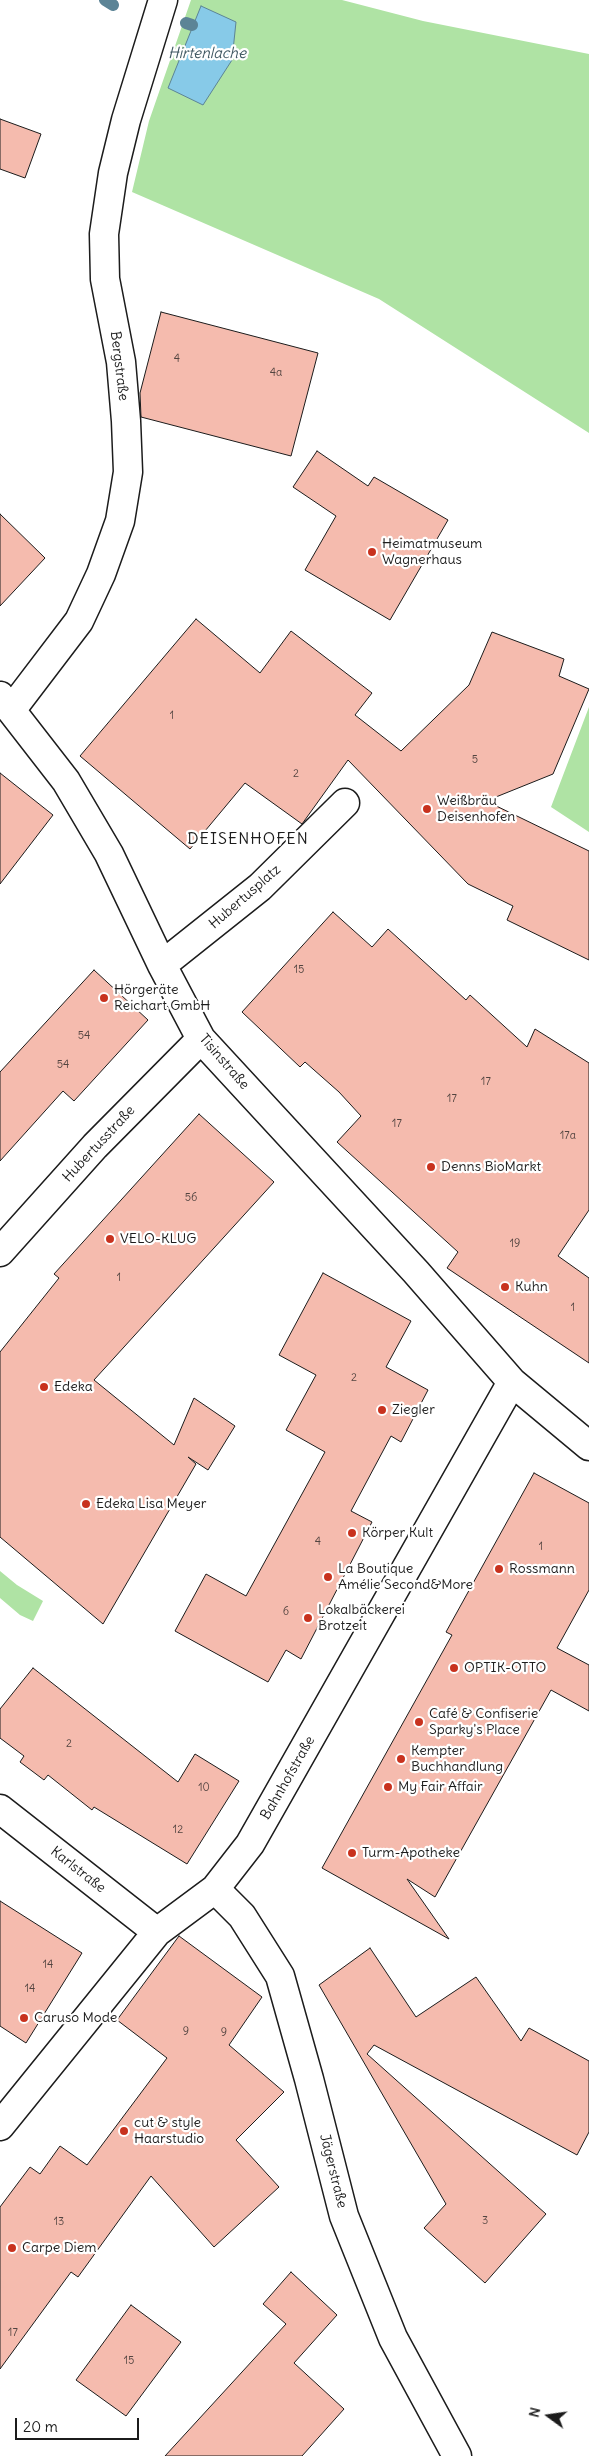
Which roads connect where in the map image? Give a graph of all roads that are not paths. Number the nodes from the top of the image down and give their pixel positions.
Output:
1 (163, 0) edge
2 (6, 703) edge
3 (345, 803) dead end
4 (162, 966) junction
5 (201, 1039) junction
6 (0, 1252) edge
7 (512, 1382) junction
8 (589, 1446) edge
9 (0, 1809) edge
10 (215, 1889) junction
11 (157, 1932) junction
12 (0, 2126) edge
13 (457, 2456) edge

1 - 2 street, Bergstraße
2 - 4 street, Tisinstraße
3 - 4 street, Hubertusplatz
4 - 5 street, Tisinstraße
5 - 6 street, Hubertusstraße
5 - 7 street, Tisinstraße
7 - 8 street, Tisinstraße
7 - 10 street, Bahnhofstraße
9 - 11 street, Karlstraße
10 - 11 street, Bahnhofstraße
10 - 13 street, Jägerstraße
11 - 12 street, Bahnhofstraße

